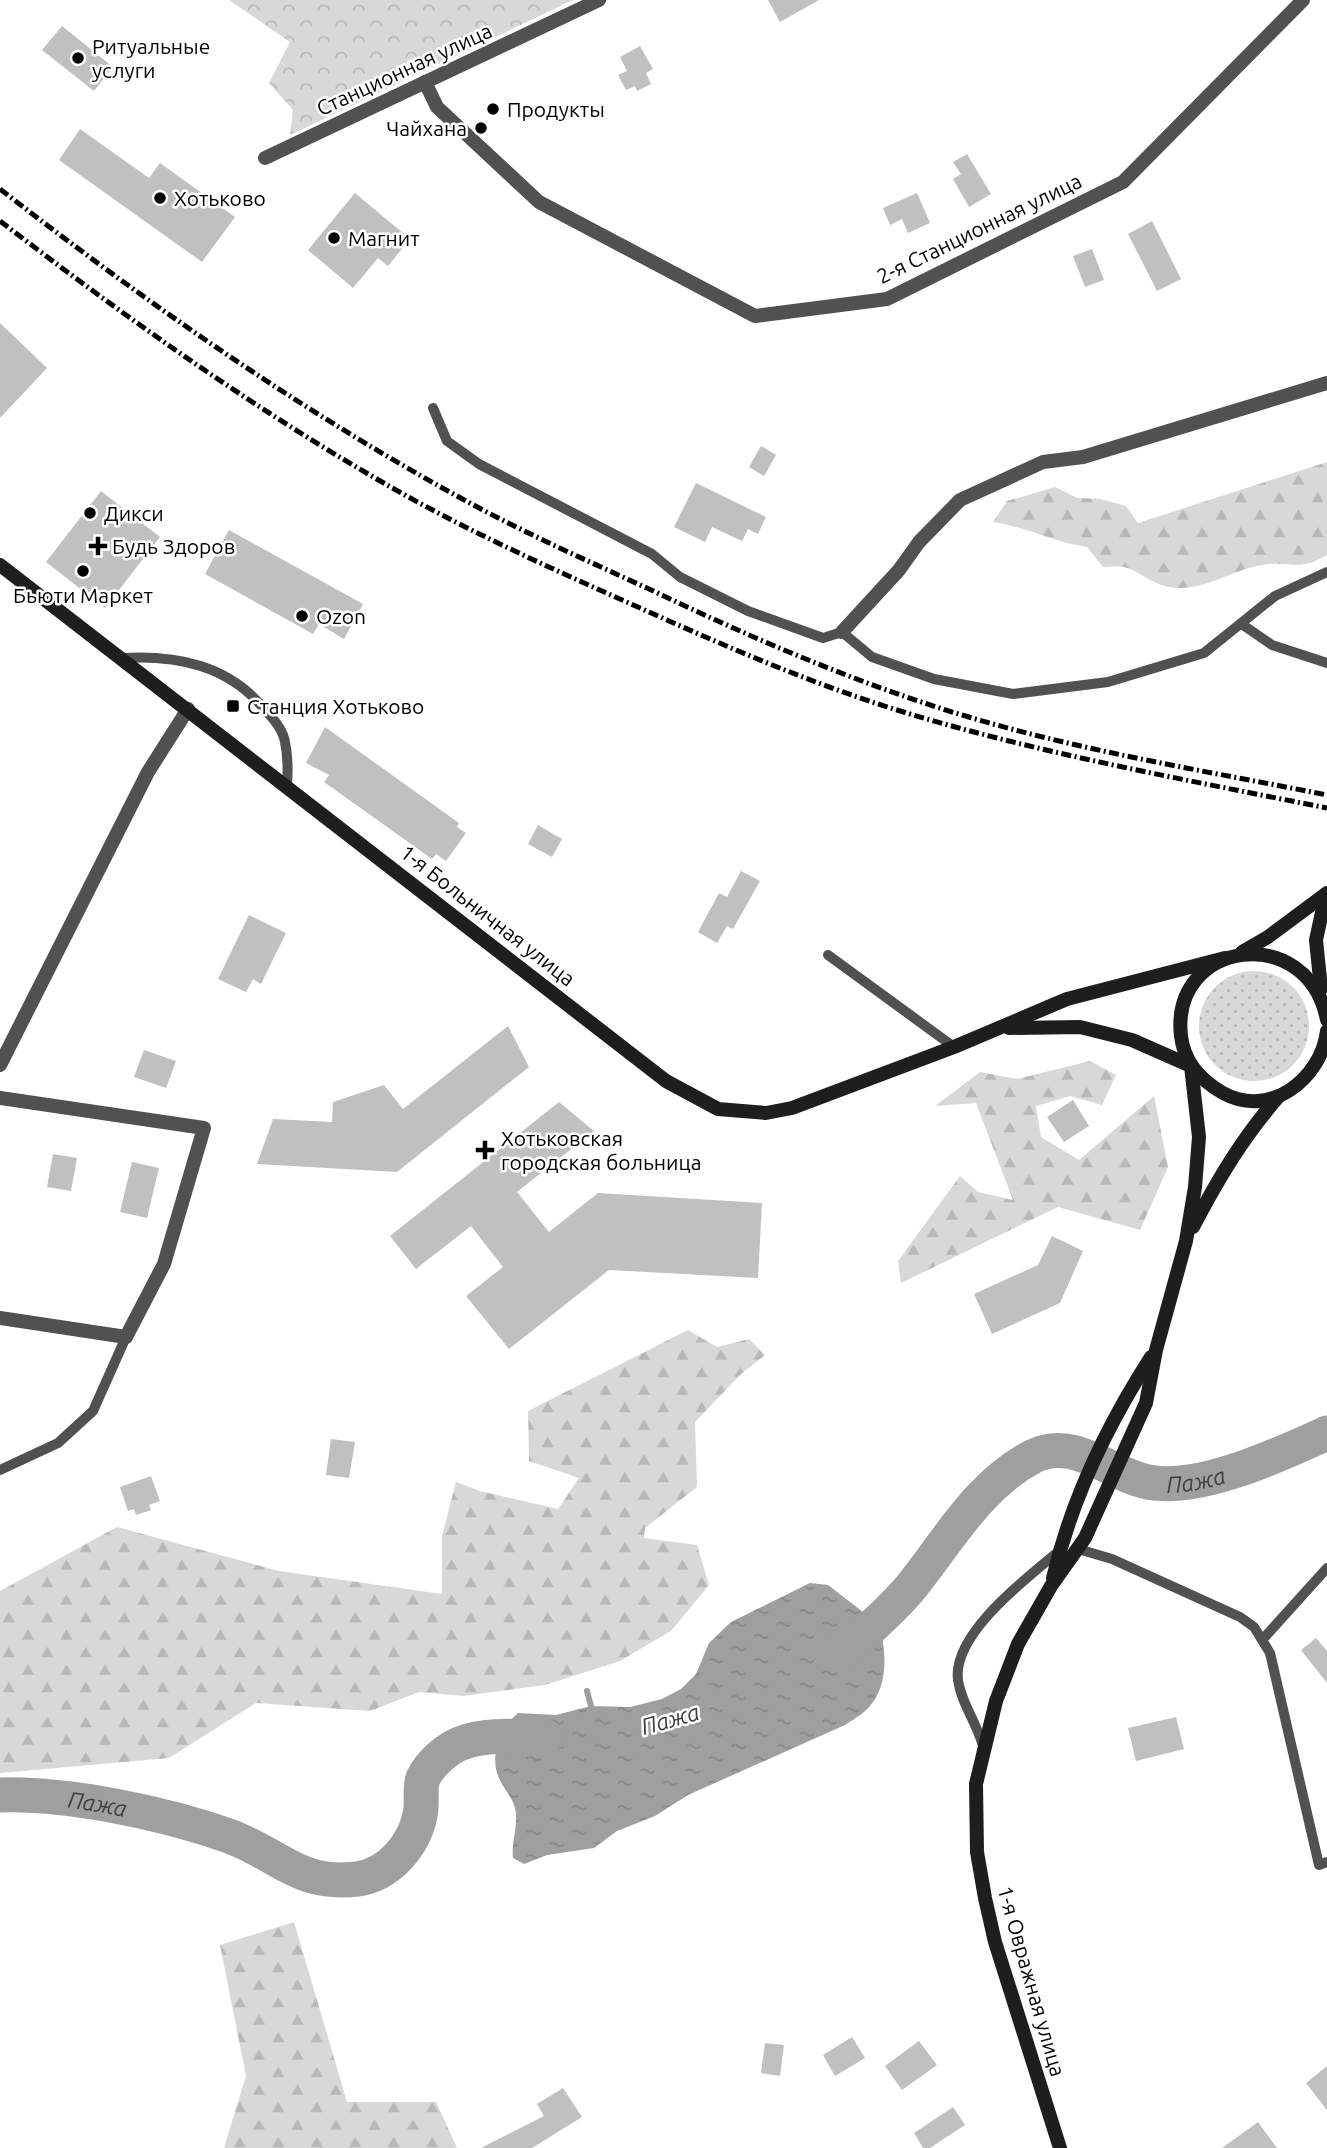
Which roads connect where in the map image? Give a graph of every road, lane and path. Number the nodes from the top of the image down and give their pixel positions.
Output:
1 (599, 0) edge
2 (1303, 0) edge
3 (425, 82) junction
4 (265, 158) dead end
5 (1327, 383) edge
6 (433, 408) dead end
7 (0, 565) edge
8 (1327, 572) edge
9 (1243, 625) junction
10 (842, 632) junction
11 (122, 659) junction
12 (1327, 663) edge
13 (188, 709) junction
14 (287, 785) junction
15 (1327, 894) edge
16 (828, 955) dead end
17 (1232, 956) junction
18 (1323, 1001) junction
19 (1327, 1020) edge
20 (1001, 1028) junction
21 (1327, 1031) edge
22 (954, 1047) junction
23 (0, 1065) edge
24 (1191, 1066) junction
25 (1279, 1097) junction
26 (0, 1098) edge
27 (1186, 1241) junction
28 (0, 1318) edge
29 (126, 1337) junction
30 (1156, 1350) junction
31 (0, 1470) edge
32 (1081, 1543) junction
33 (1059, 1551) junction
34 (1327, 1568) edge
35 (1051, 1586) junction
36 (1263, 1639) junction
37 (984, 1746) junction
38 (1323, 1863) edge
39 (1060, 2148) edge

1 - 3 street, Станционная улица
2 - 3 street, 2-я Станционная улица
3 - 4 street, Станционная улица
5 - 10 street
6 - 10 lane
7 - 11 main road, 1-я Больничная улица
8 - 9 lane
9 - 10 lane
9 - 12 lane
11 - 13 main road, 1-я Больничная улица
11 - 14 lane
13 - 14 main road, 1-я Больничная улица
13 - 23 street
14 - 22 main road, 1-я Больничная улица
15 - 17 main road
15 - 18 main road
16 - 22 lane
17 - 18 main road
17 - 20 main road, 1-я Больничная улица
17 - 24 main road
18 - 19 main road
20 - 22 main road, 1-я Больничная улица
20 - 24 main road
21 - 25 main road
24 - 25 main road
24 - 27 main road
25 - 27 main road
26 - 29 street
27 - 30 main road, 1-я Овражная улица
28 - 29 street
29 - 31 lane
30 - 32 main road, 1-я Овражная улица
30 - 33 main road, 1-я Овражная улица
32 - 35 main road, 1-я Овражная улица
32 - 36 lane
33 - 35 main road, 1-я Овражная улица
33 - 37 lane
34 - 36 lane
35 - 37 main road, 1-я Овражная улица
36 - 38 lane
37 - 39 main road, 1-я Овражная улица

